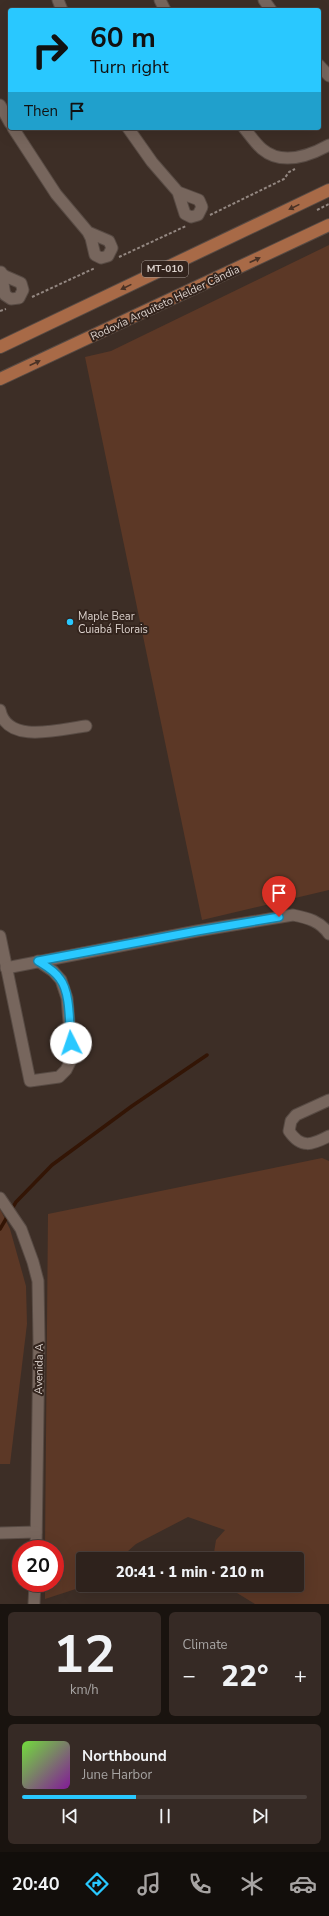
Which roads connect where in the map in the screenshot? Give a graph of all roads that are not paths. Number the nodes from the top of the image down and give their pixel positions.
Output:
1 (264, 0) edge
2 (270, 8) edge
3 (321, 67) edge
4 (329, 76) edge
5 (0, 105) edge
6 (8, 119) edge
7 (14, 130) edge
8 (129, 130) edge
9 (246, 130) edge
10 (329, 145) edge
11 (329, 190) edge
12 (178, 192) dead end
13 (329, 225) edge
14 (88, 232) dead end
15 (0, 347) edge
16 (0, 379) edge
17 (0, 710) edge
18 (86, 726) dead end
19 (329, 934) edge
20 (0, 936) edge
21 (38, 961) junction
22 (6, 968) junction
23 (329, 1100) edge
24 (329, 1136) edge
25 (0, 1198) edge
26 (36, 1532) junction
27 (0, 1533) edge
28 (36, 1540) edge
29 (35, 1592) edge
30 (34, 1604) edge

1 - 2 street
3 - 4 street
5 - 6 street
7 - 14 street
8 - 12 street
9 - 10 street
11 -> 15 main road, MT-010
16 -> 13 main road, Rodovia Arquiteto Helder Cândia / MT-010
17 - 18 street
19 - 21 street
20 - 22 street
21 - 22 street
21 - 22 street
23 - 24 street
25 - 26 street, Avenida A
26 - 27 street
26 - 28 street, Avenida A
29 - 30 street

